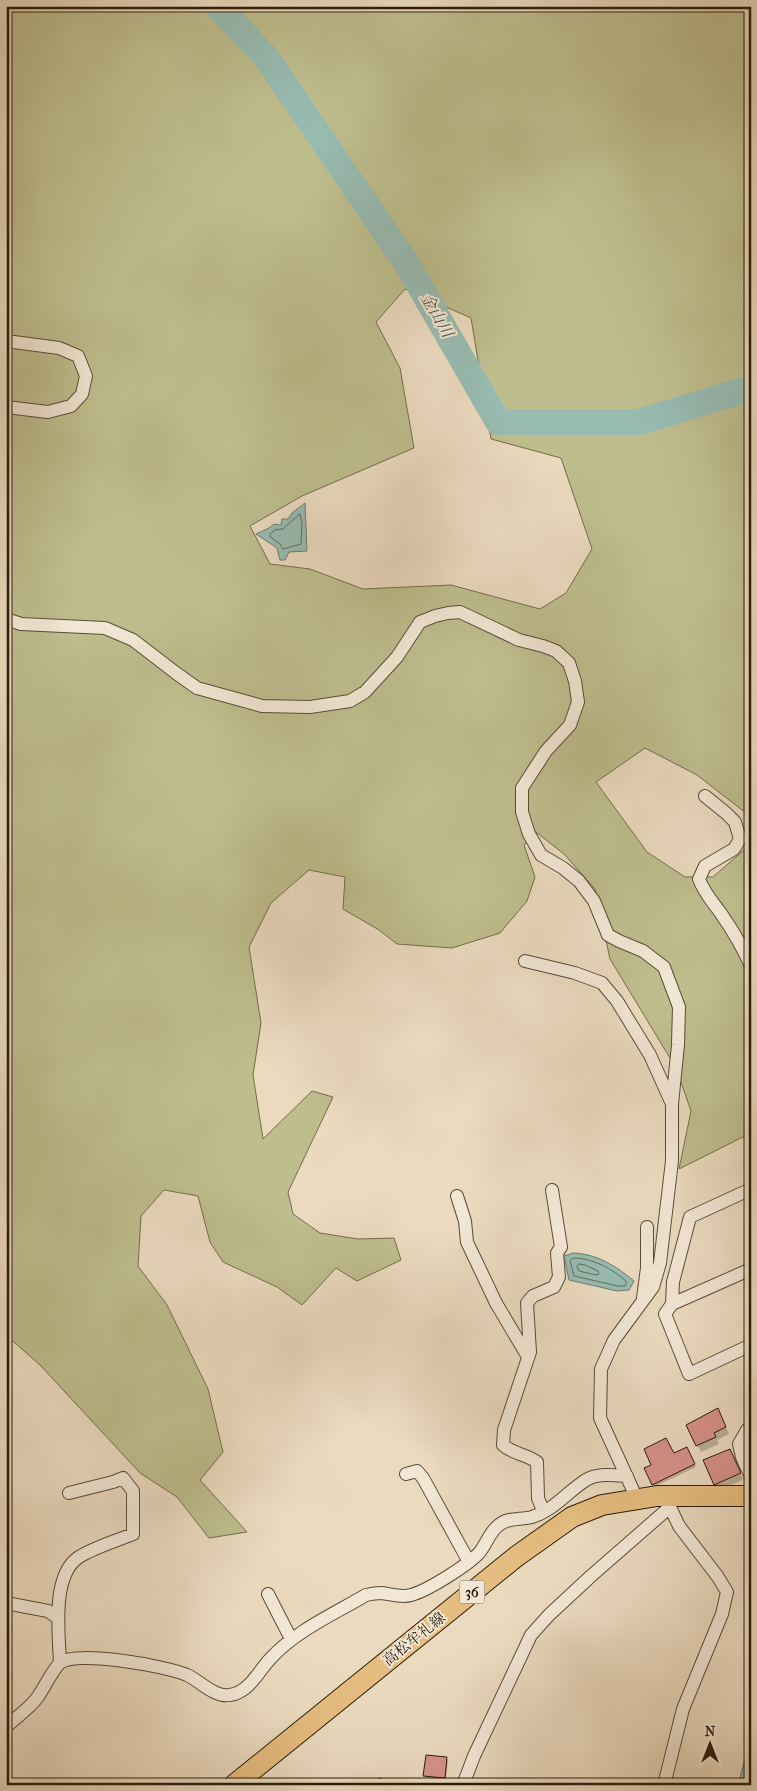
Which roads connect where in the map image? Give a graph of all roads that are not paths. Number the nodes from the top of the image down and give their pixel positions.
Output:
1 (6, 341) edge
2 (6, 407) edge
3 (6, 619) edge
4 (705, 796) dead end
5 (525, 961) dead end
6 (751, 966) edge
7 (672, 1104) junction
8 (751, 1189) edge
9 (552, 1190) dead end
10 (457, 1196) dead end
11 (647, 1226) dead end
12 (751, 1270) edge
13 (643, 1300) junction
14 (672, 1304) junction
15 (751, 1345) edge
16 (528, 1357) junction
17 (751, 1428) edge
18 (406, 1474) dead end
19 (627, 1476) junction
20 (751, 1477) edge
21 (68, 1493) dead end
22 (751, 1496) edge
23 (637, 1499) junction
24 (671, 1501) junction
25 (543, 1512) junction
26 (469, 1562) junction
27 (268, 1594) dead end
28 (6, 1603) edge
29 (58, 1618) junction
30 (291, 1639) junction
31 (60, 1663) junction
32 (6, 1727) edge
33 (234, 1785) edge
34 (463, 1785) edge
35 (664, 1785) edge

1 - 2 street
3 - 7 street
4 - 6 street
5 - 7 street
7 - 13 street
8 - 14 street
9 - 16 street
10 - 16 street
11 - 13 street
12 - 14 street
13 - 19 street
14 - 15 street
16 - 25 street
17 - 20 street
18 - 26 street
19 - 23 street
19 - 25 street
21 - 29 street
22 - 24 main road, 高松牟礼線 / 36
23 - 24 main road, 高松牟礼線 / 36
23 - 33 main road, 高松牟礼線 / 36
24 - 34 street
24 - 35 street
25 - 26 street
26 - 30 street
27 - 30 street
28 - 29 street
29 - 31 street
30 - 31 street
31 - 32 street

